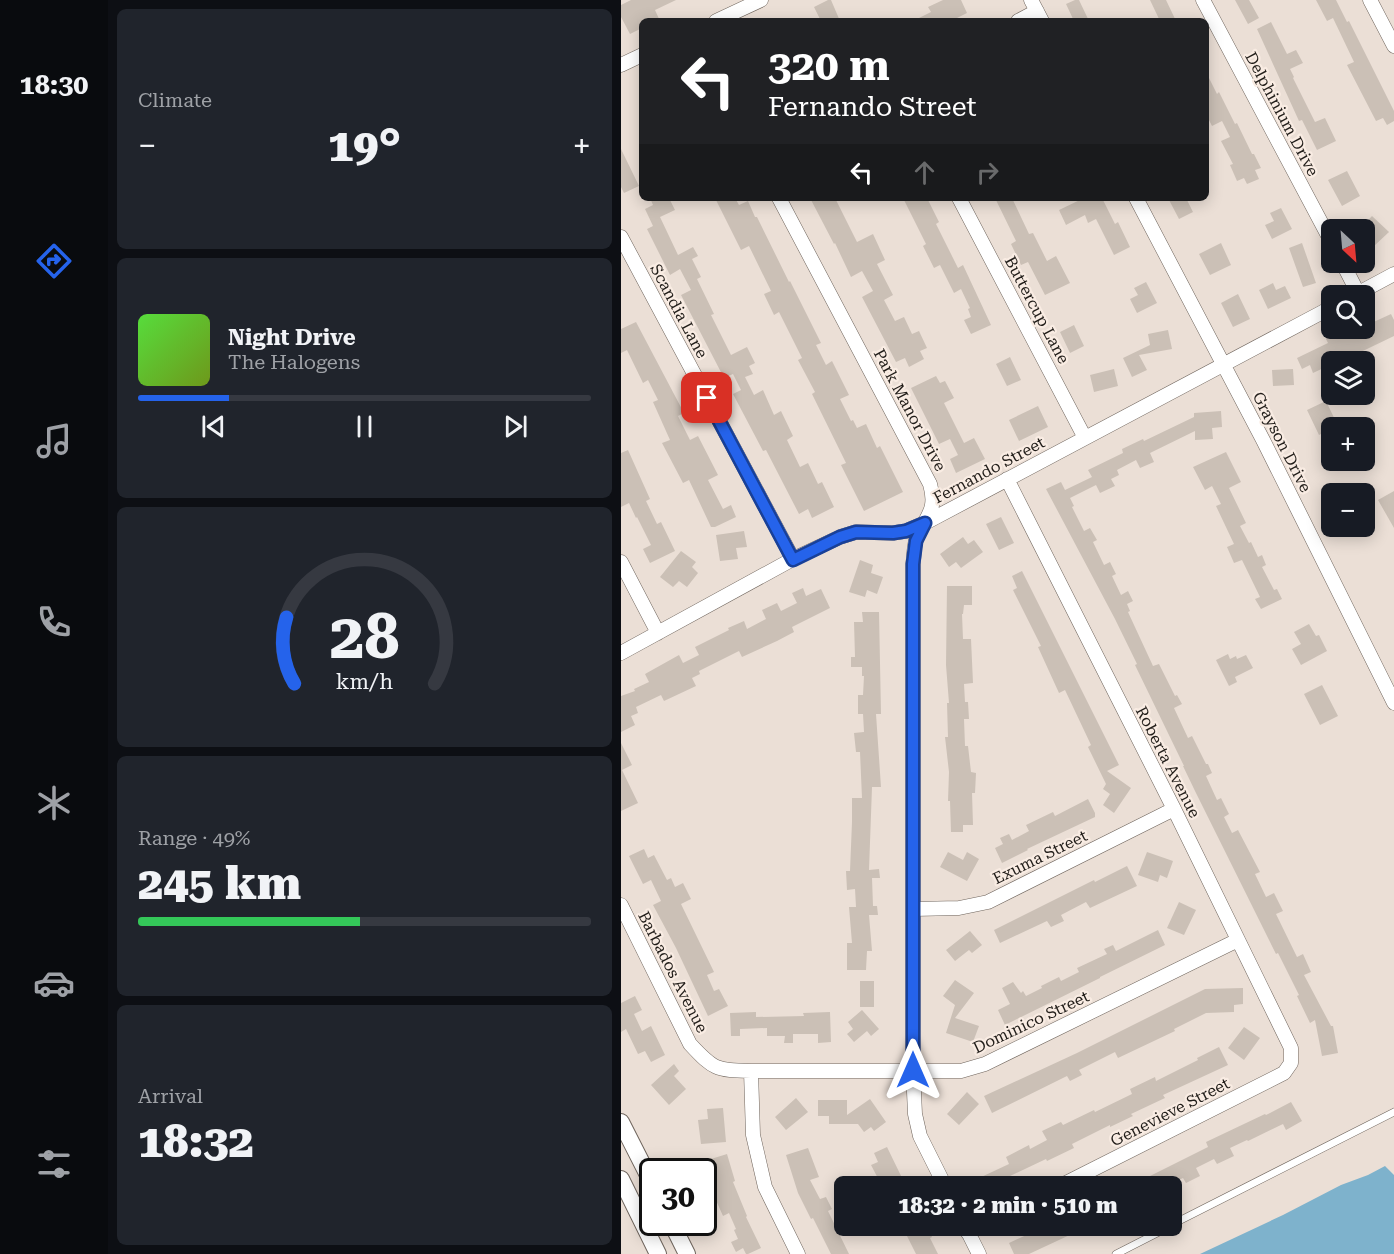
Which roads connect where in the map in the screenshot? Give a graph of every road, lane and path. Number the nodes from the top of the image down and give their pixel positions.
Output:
1 (761, 0) edge
2 (1203, 0) edge
3 (1370, 0) edge
4 (1037, 11) edge
5 (722, 18) edge
6 (1024, 18) edge
7 (1394, 46) edge
8 (639, 56) edge
9 (621, 65) edge
10 (781, 201) edge
11 (961, 201) edge
12 (1137, 201) edge
13 (1321, 222) edge
14 (621, 237) edge
15 (1394, 274) edge
16 (1373, 285) edge
17 (1321, 313) edge
18 (1223, 364) junction
19 (1085, 438) junction
20 (1007, 479) junction
21 (925, 523) junction
22 (793, 560) junction
23 (621, 562) edge
24 (658, 633) junction
25 (621, 653) edge
26 (1394, 703) edge
27 (1174, 809) junction
28 (621, 905) edge
29 (914, 909) junction
30 (1238, 940) junction
31 (1291, 1063) joint
32 (913, 1070) junction
33 (751, 1071) junction
34 (1394, 1112) edge
35 (621, 1122) edge
36 (639, 1158) edge
37 (940, 1176) edge
38 (1080, 1176) edge
39 (621, 1179) edge
40 (1182, 1219) edge
41 (678, 1236) edge
42 (970, 1236) edge
43 (1150, 1236) edge
44 (658, 1254) edge
45 (687, 1254) edge
46 (798, 1254) edge
47 (979, 1254) edge
48 (1116, 1254) edge

1 - 5 street
2 - 13 street, Delphinium Drive
3 - 7 street
4 - 6 street
8 - 9 street
10 - 21 street, Park Manor Drive
11 - 19 street, Buttercup Lane
12 - 18 street, Grayson Drive
14 - 22 street, Scandia Lane
15 - 16 street
17 - 18 street, Fernando Street
18 - 19 street, Fernando Street
18 - 26 street, Grayson Drive
19 - 20 street, Fernando Street
20 - 21 street, Fernando Street
20 - 27 street, Roberta Avenue
21 - 22 street, Fernando Street
21 - 29 street, Park Manor Drive
22 - 24 street, Fernando Street
23 - 24 street
24 - 25 street, Fernando Street
27 - 29 street, Exuma Street
27 - 30 street, Roberta Avenue
28 - 33 street, Barbados Avenue
29 - 32 street, Park Manor Drive
30 - 31 street, Roberta Avenue
30 - 32 street, Dominico Street
31 - 38 street, Genevieve Street
32 - 33 street, Dominico Street
32 - 37 street, Park Manor Drive
33 - 46 street
34 - 40 lane
35 - 36 street
39 - 44 street
41 - 45 street
42 - 47 street
43 - 48 lane

